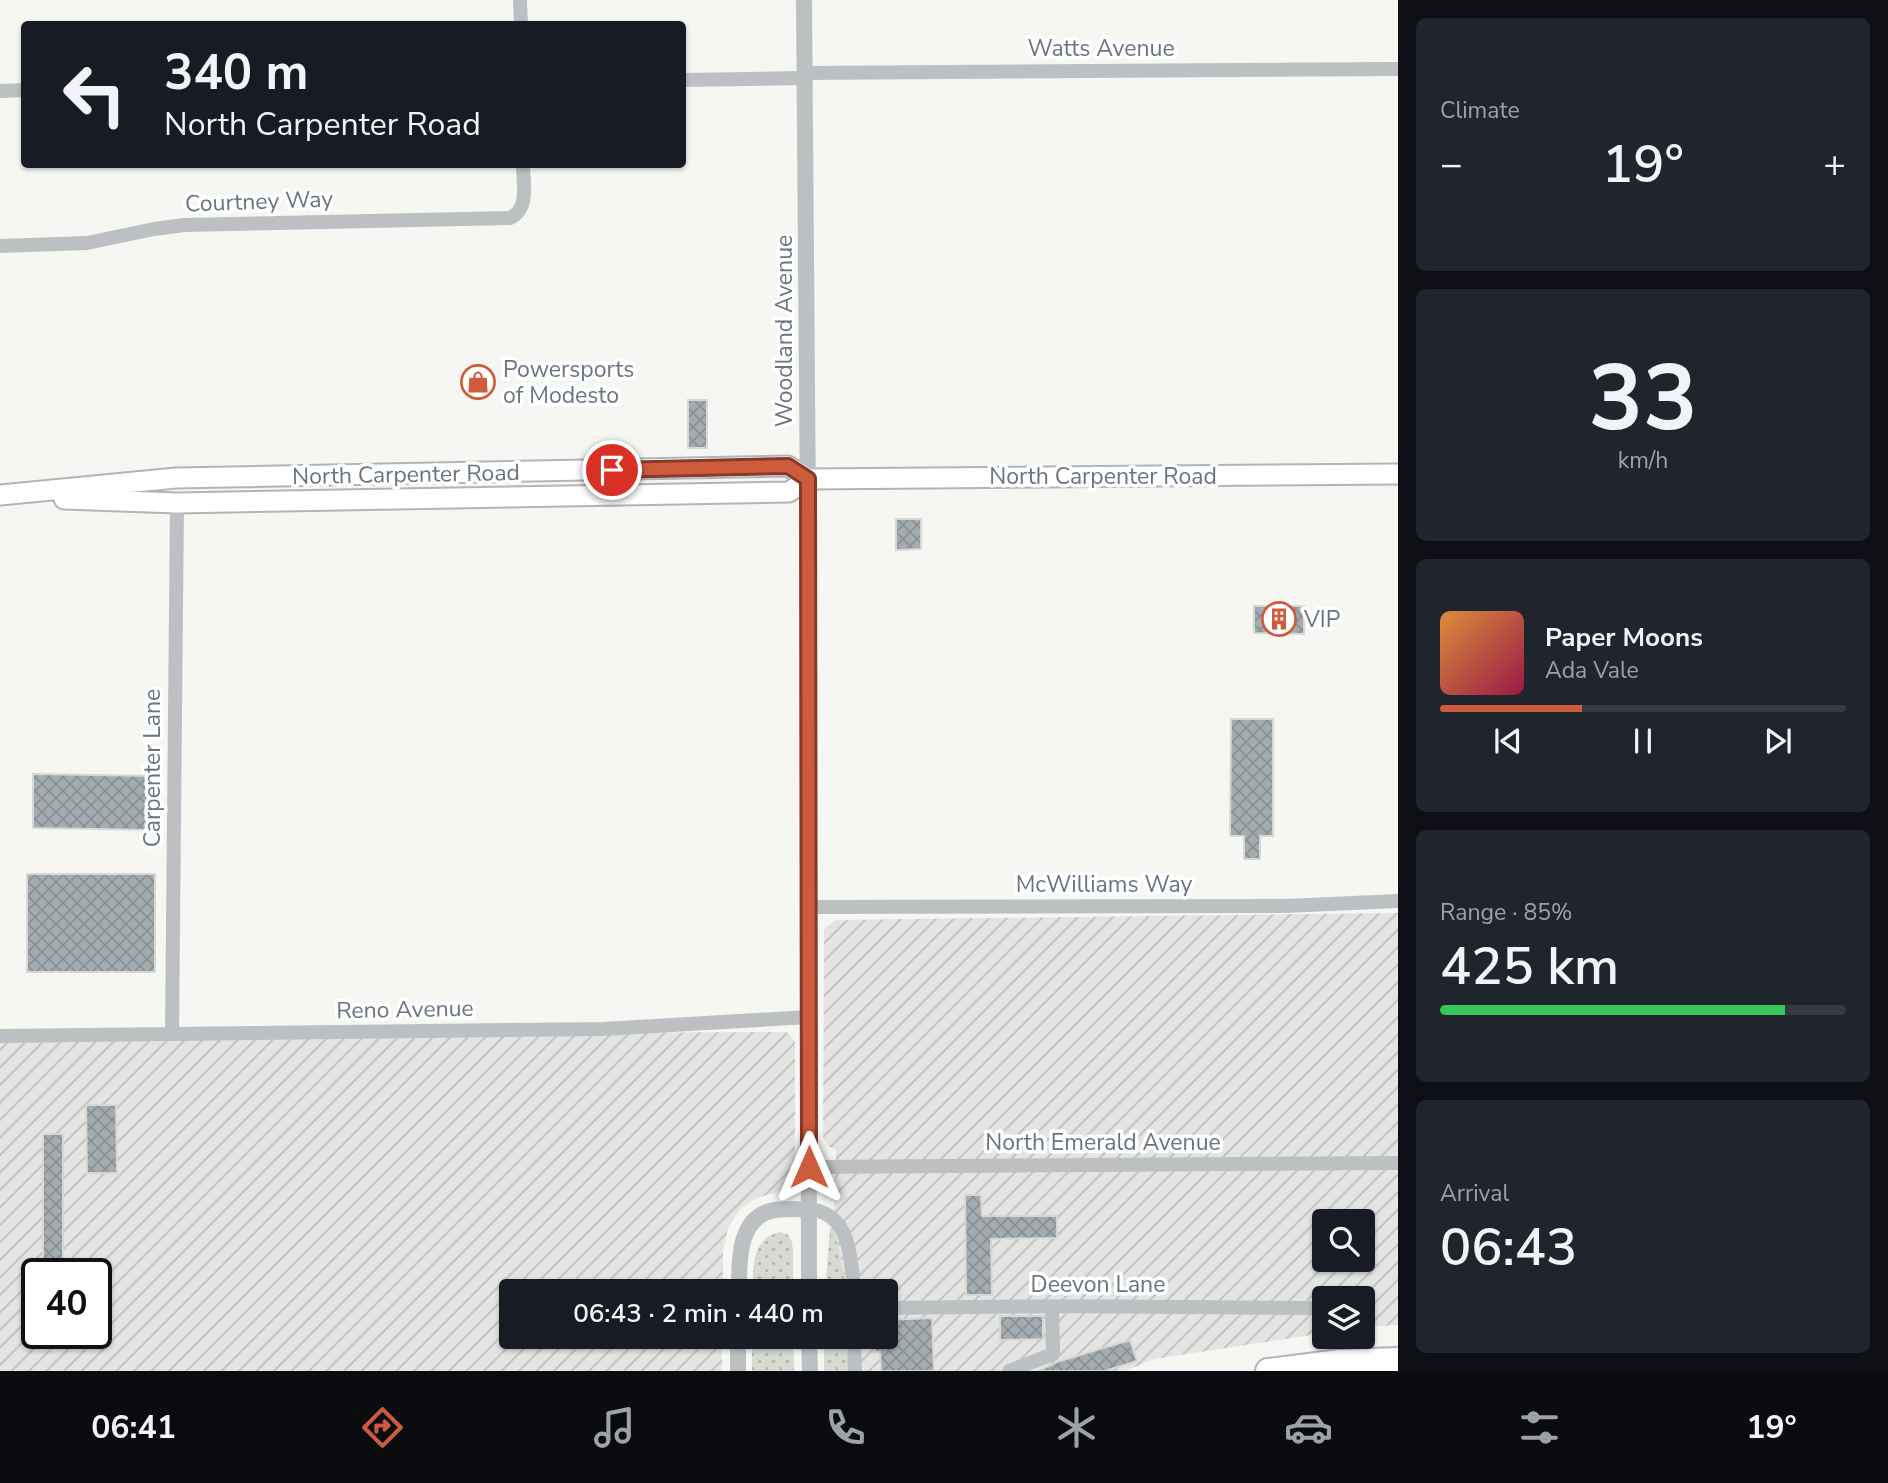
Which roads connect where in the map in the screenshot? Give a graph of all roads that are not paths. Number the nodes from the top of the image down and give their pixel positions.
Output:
1 (520, 0) edge
2 (804, 0) edge
3 (521, 21) edge
4 (1398, 69) edge
5 (805, 76) junction
6 (686, 80) edge
7 (21, 90) edge
8 (0, 91) edge
9 (523, 168) edge
10 (0, 246) edge
11 (538, 471) junction
12 (1398, 474) edge
13 (330, 475) junction
14 (808, 479) junction
15 (0, 496) edge
16 (416, 498) junction
17 (177, 503) junction
18 (1398, 901) edge
19 (810, 907) junction
20 (809, 1017) junction
21 (172, 1034) junction
22 (0, 1036) edge
23 (1398, 1163) edge
24 (809, 1167) junction
25 (808, 1209) junction
26 (739, 1279) edge
27 (809, 1279) edge
28 (853, 1279) edge
29 (1052, 1306) junction
30 (898, 1308) edge
31 (1310, 1308) dead end
32 (738, 1349) edge
33 (809, 1349) edge
34 (854, 1349) edge
35 (1398, 1360) edge
36 (738, 1371) edge
37 (810, 1371) edge
38 (855, 1371) edge
39 (1009, 1371) edge
40 (1268, 1371) edge

1 - 3 street
2 - 5 street, Woodland Avenue
4 - 5 street, Watts Avenue
5 - 6 street, Watts Avenue
5 - 14 street, Woodland Avenue
7 - 8 street
9 - 10 street, Courtney Way
11 - 13 main road, North Carpenter Road
11 - 14 main road, North Carpenter Road
11 - 16 main road
12 - 14 main road, North Carpenter Road
13 - 15 main road, North Carpenter Road
13 - 17 main road
14 - 16 main road, North Carpenter Road
14 - 19 street, Woodland Avenue
15 - 17 main road, North Carpenter Road
16 - 17 main road, North Carpenter Road
17 - 21 street, Carpenter Lane
18 - 19 street, McWilliams Way
19 - 20 street, Woodland Avenue
20 - 21 street, Reno Avenue
20 - 24 street, Woodland Avenue
21 - 22 street, Reno Avenue
23 - 24 street, North Emerald Avenue
24 - 25 street, Woodland Avenue
25 - 26 street
25 - 27 street, Woodland Avenue
25 - 28 street
29 - 30 street, Deevon Lane
29 - 31 street, Deevon Lane
29 - 39 street
32 - 36 street
33 - 37 street
34 - 38 street
35 - 40 highway

